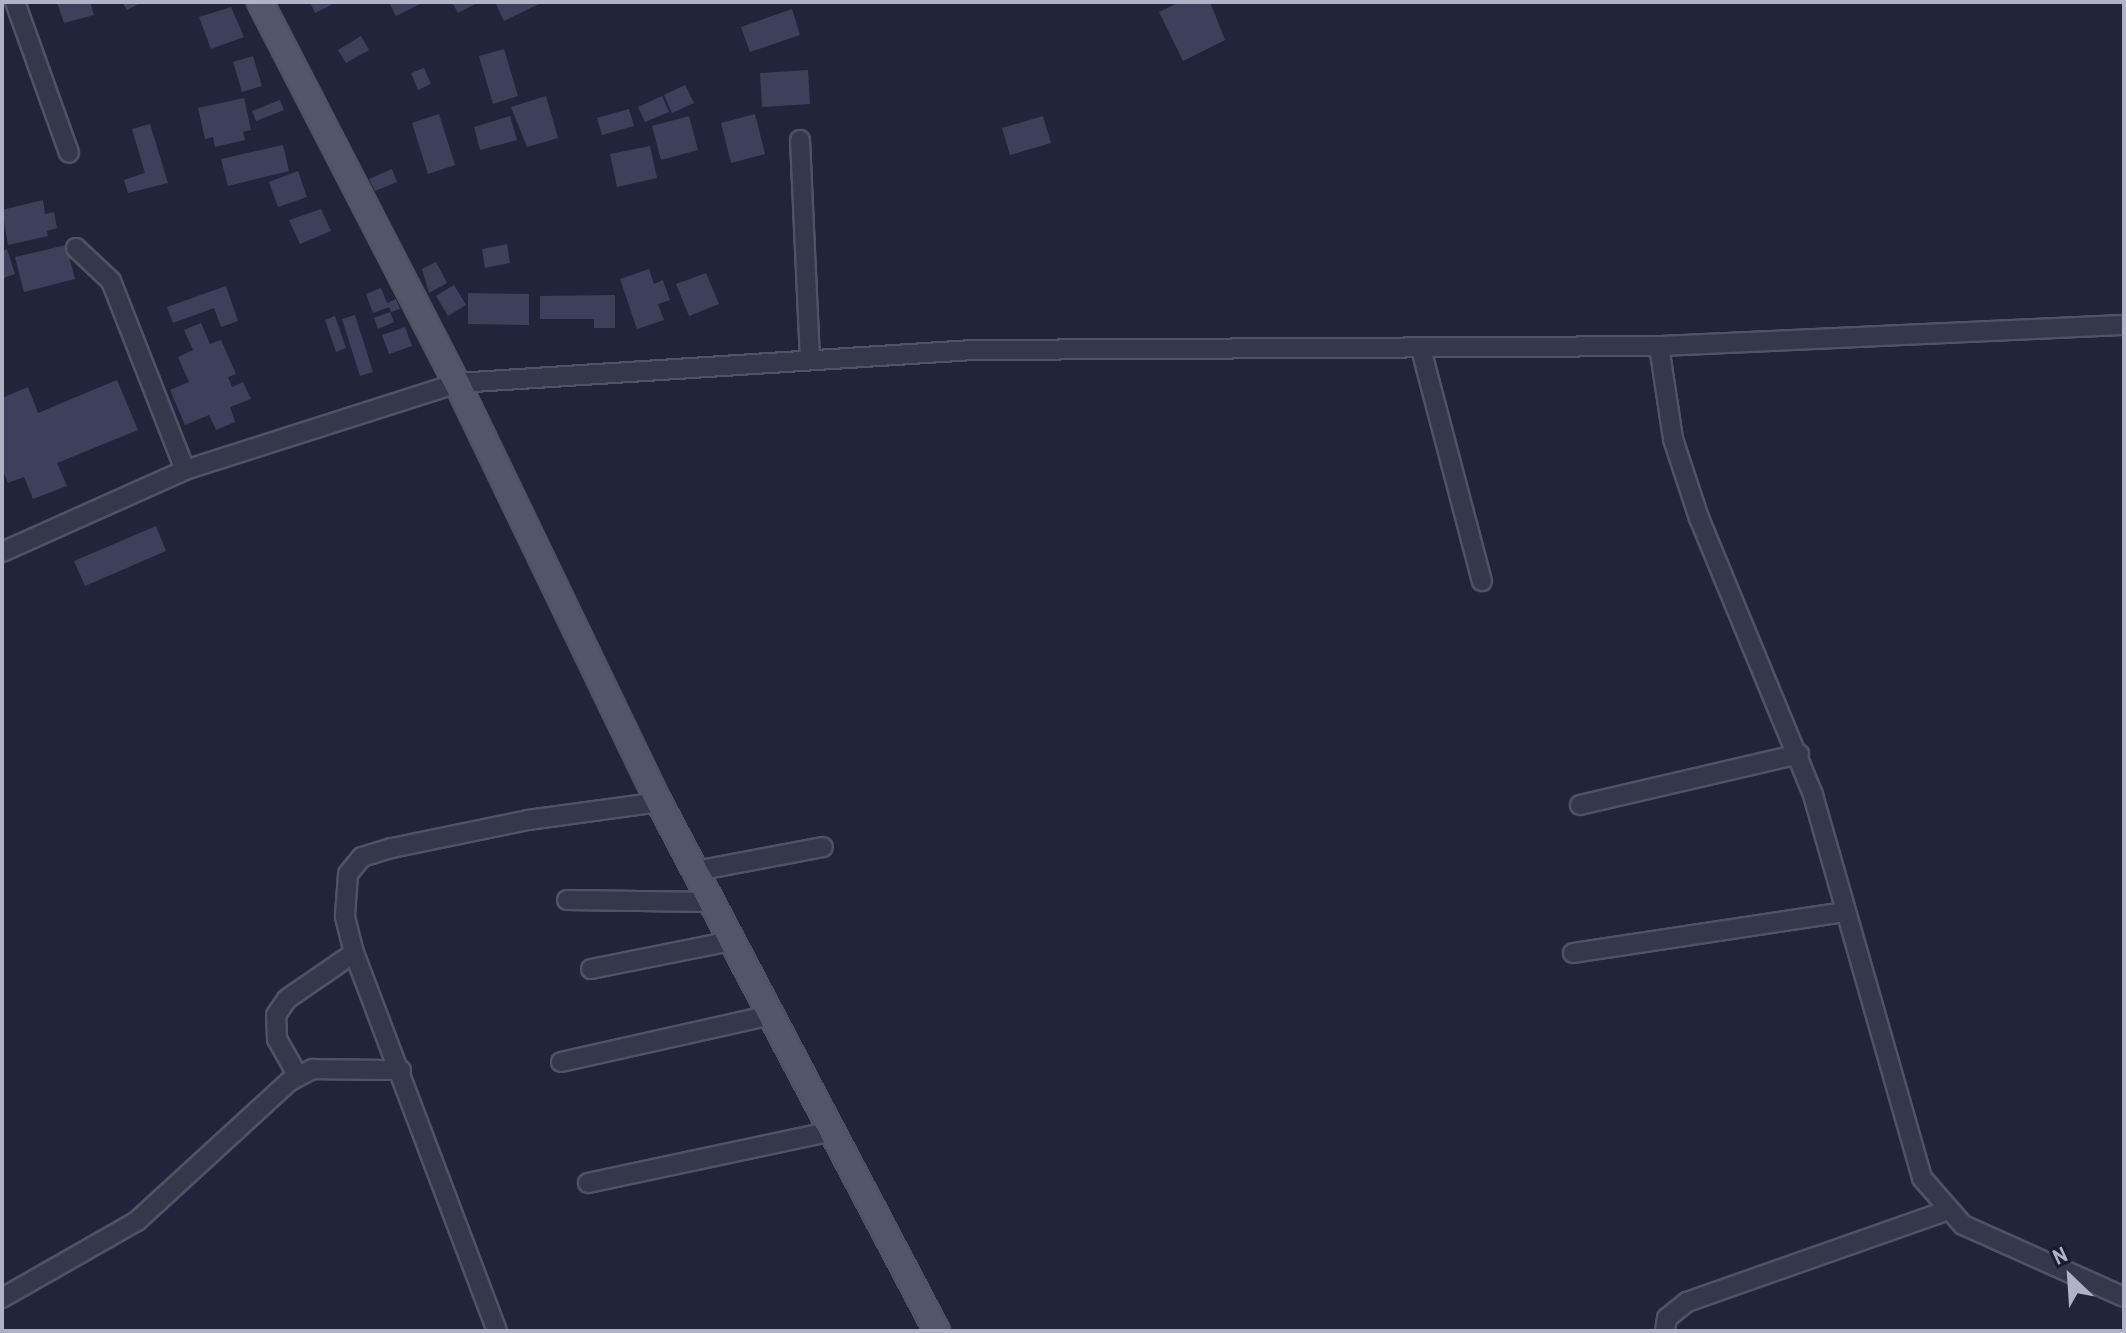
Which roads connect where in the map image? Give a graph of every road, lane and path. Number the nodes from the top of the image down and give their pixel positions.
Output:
1 (15, 2) edge
2 (260, 2) edge
3 (800, 140) dead end
4 (69, 153) dead end
5 (76, 248) dead end
6 (2124, 325) edge
7 (1659, 346) junction
8 (1421, 349) junction
9 (810, 360) junction
10 (457, 383) junction
11 (185, 470) junction
12 (2, 552) edge
13 (1482, 581) dead end
14 (1799, 754) junction
15 (659, 802) junction
16 (1580, 805) dead end
17 (823, 847) dead end
18 (696, 871) junction
19 (567, 900) dead end
20 (712, 902) junction
21 (1843, 912) junction
22 (731, 941) junction
23 (354, 953) junction
24 (1573, 953) dead end
25 (591, 969) dead end
26 (772, 1015) junction
27 (561, 1062) dead end
28 (401, 1070) junction
29 (298, 1076) junction
30 (832, 1131) junction
31 (588, 1183) dead end
32 (1946, 1211) junction
33 (2124, 1297) edge
34 (2, 1298) edge
35 (497, 1331) edge
36 (937, 1331) edge
37 (1665, 1331) edge

1 - 4 street
2 - 10 main road
3 - 9 street
5 - 11 street
6 - 7 street
7 - 8 street
7 - 14 street
8 - 9 street
8 - 13 street
9 - 10 street
10 - 11 street
10 - 15 main road
11 - 12 street
14 - 16 street
14 - 21 street
15 - 18 main road
15 - 23 street
17 - 18 street
18 - 20 main road
19 - 20 street
20 - 22 main road
21 - 24 street
21 - 32 street
22 - 25 street
22 - 26 main road
23 - 28 street
23 - 29 street
26 - 27 street
26 - 30 main road
28 - 29 street
28 - 35 street
29 - 34 street
30 - 31 street
30 - 36 main road
32 - 33 street
32 - 37 street

